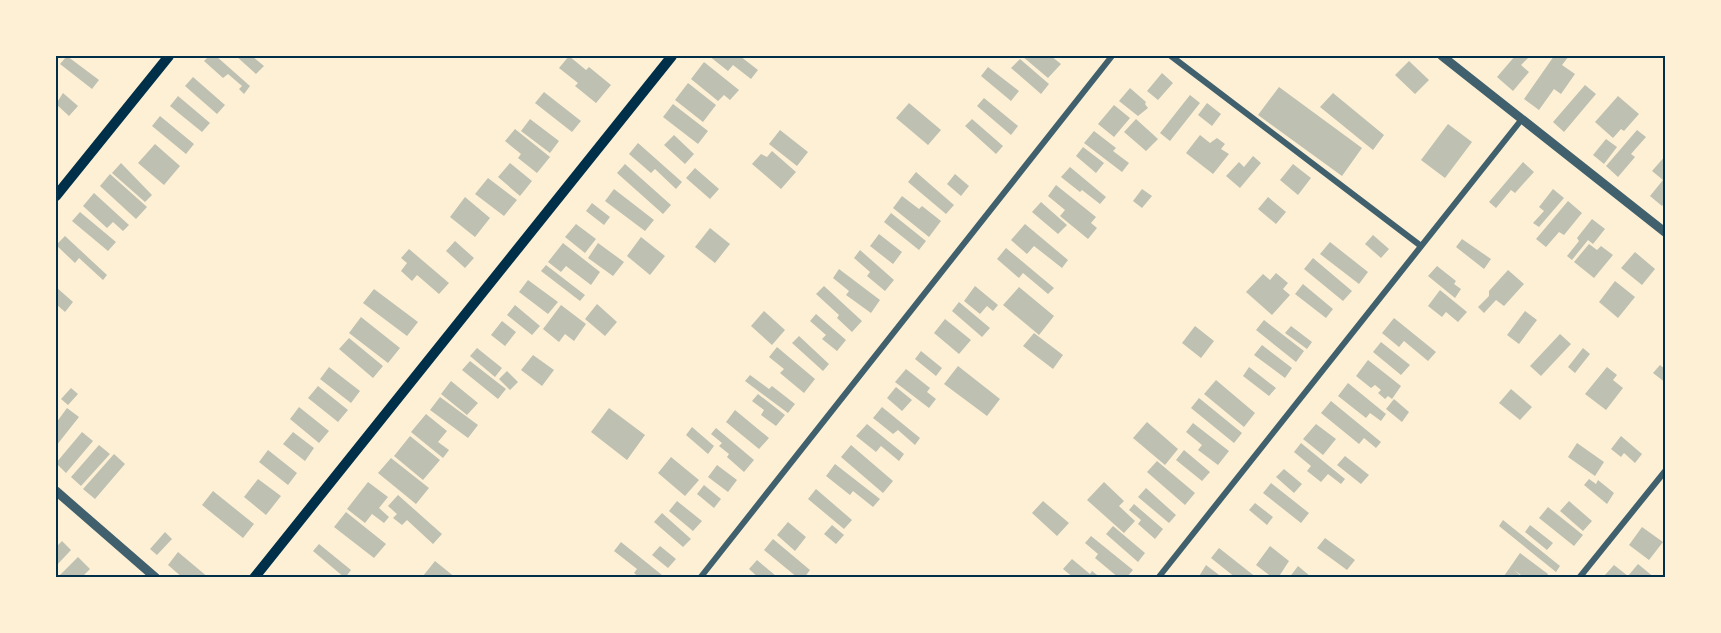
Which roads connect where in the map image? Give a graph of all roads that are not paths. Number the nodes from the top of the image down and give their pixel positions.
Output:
1 (169, 56) edge
2 (672, 56) edge
3 (1112, 56) edge
4 (1171, 56) edge
5 (1442, 56) edge
6 (1522, 119) junction
7 (56, 196) edge
8 (1665, 233) edge
9 (1421, 246) junction
10 (1665, 470) edge
11 (56, 491) edge
12 (156, 578) edge
13 (254, 578) edge
14 (700, 578) edge
15 (1158, 578) edge
16 (1579, 578) edge

1 - 7 main road
2 - 13 main road
3 - 14 street
4 - 9 street
5 - 6 street
6 - 8 street
6 - 9 street
9 - 15 street
10 - 16 street
11 - 12 street

